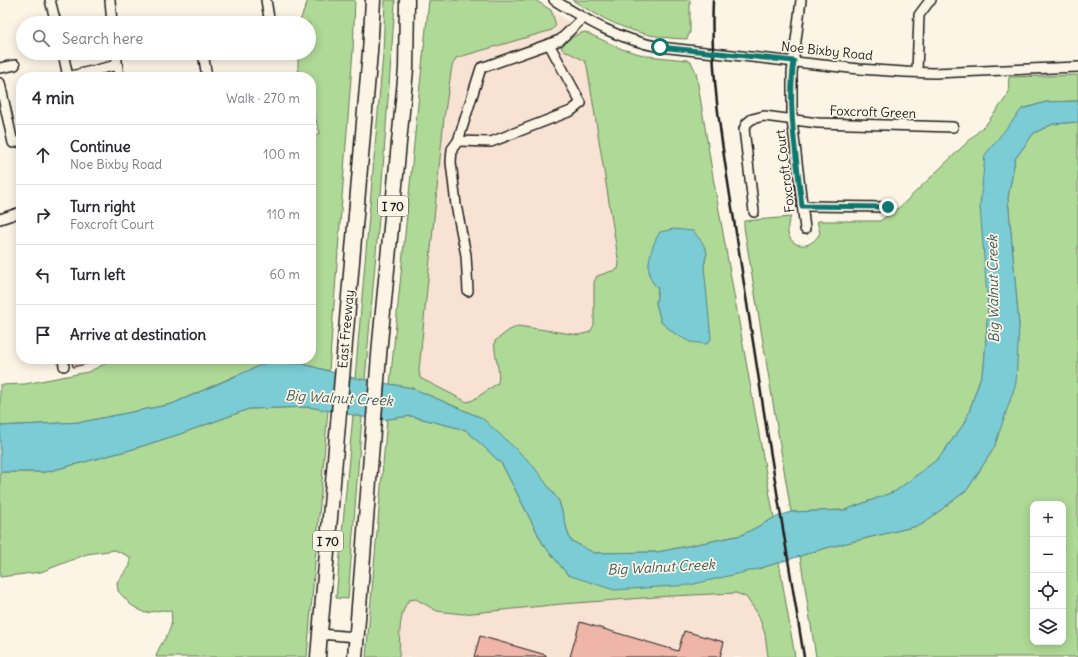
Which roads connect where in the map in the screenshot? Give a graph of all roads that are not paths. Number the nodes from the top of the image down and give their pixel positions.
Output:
1 (50, 0) edge
2 (110, 0) edge
3 (266, 0) edge
4 (373, 0) edge
5 (407, 0) edge
6 (416, 0) edge
7 (554, 0) edge
8 (801, 0) edge
9 (931, 0) edge
10 (54, 16) edge
11 (111, 16) edge
12 (269, 16) edge
13 (581, 17) junction
14 (549, 44) junction
15 (64, 60) edge
16 (117, 60) edge
17 (204, 60) edge
18 (794, 61) junction
19 (15, 65) dead end
20 (117, 65) junction
21 (0, 68) edge
22 (1078, 68) edge
23 (406, 69) junction
24 (67, 72) edge
25 (88, 72) edge
26 (119, 72) edge
27 (206, 72) edge
28 (917, 72) junction
29 (0, 83) edge
30 (792, 120) junction
31 (954, 127) dead end
32 (458, 141) junction
33 (16, 142) edge
34 (802, 206) junction
35 (888, 207) dead end
36 (754, 212) dead end
37 (16, 214) edge
38 (0, 219) edge
39 (805, 229) dead end
40 (468, 291) dead end
41 (320, 634) junction
42 (356, 637) junction
43 (318, 657) edge
44 (354, 657) edge

1 - 10 street
2 - 11 street
3 - 12 street
4 - 41 highway, East Freeway / I 70
5 - 23 highway, I 70
6 - 23 highway
7 - 13 street, Noe Bixby Road
8 - 18 street, Foxcroft Court
9 - 28 street
13 - 14 street
13 - 18 street, Noe Bixby Road
14 - 32 street
14 - 32 street
15 - 24 street
16 - 20 street
17 - 27 street
18 - 28 street, Noe Bixby Road
18 - 30 street, Foxcroft Court
19 - 21 street
20 - 25 street
20 - 26 street
22 - 28 street, Noe Bixby Road
23 - 42 highway, I 70
29 - 33 street
30 - 31 street, Foxcroft Green
30 - 34 street, Foxcroft Court
30 - 36 street, Foxcroft Green
32 - 40 street
34 - 35 street
34 - 39 street, Foxcroft Court
37 - 38 street
41 - 42 street
41 - 43 highway, East Freeway / I 70
42 - 44 highway, I 70

